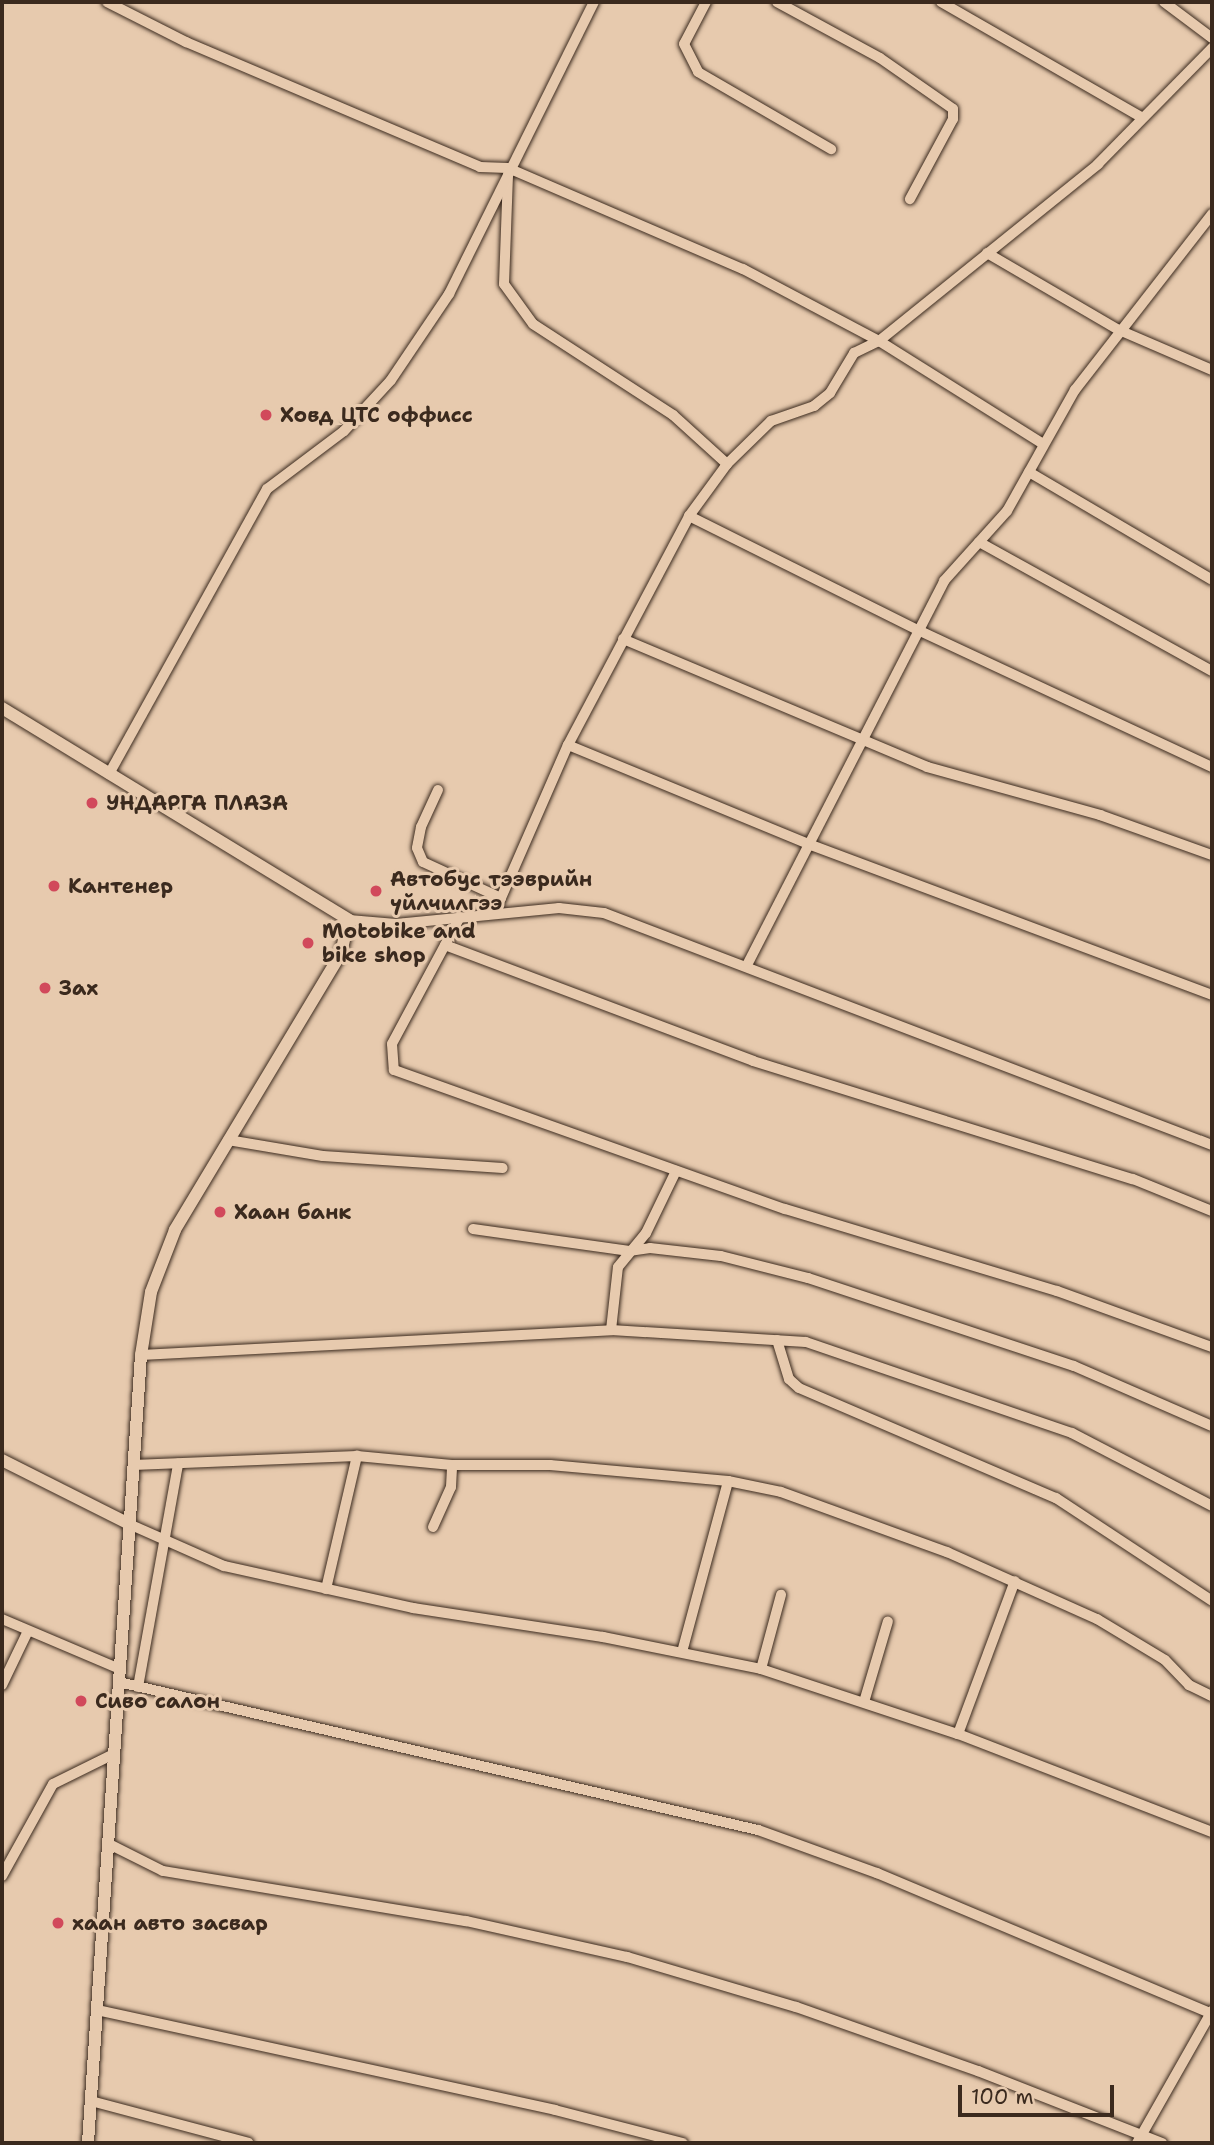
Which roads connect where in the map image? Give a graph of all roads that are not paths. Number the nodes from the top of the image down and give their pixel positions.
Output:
1 (107, 2) edge
2 (594, 2) edge
3 (706, 2) edge
4 (777, 2) edge
5 (941, 2) edge
6 (1164, 2) edge
7 (1212, 38) edge
8 (1212, 48) edge
9 (1141, 117) junction
10 (831, 149) dead end
11 (508, 168) junction
12 (911, 199) dead end
13 (1212, 214) edge
14 (987, 253) junction
15 (1119, 330) junction
16 (879, 341) junction
17 (1212, 370) edge
18 (1043, 444) junction
19 (727, 464) junction
20 (1028, 472) junction
21 (689, 516) junction
22 (979, 542) junction
23 (1212, 580) edge
24 (920, 631) junction
25 (623, 639) junction
26 (1212, 670) edge
27 (2, 708) edge
28 (865, 741) junction
29 (568, 745) junction
30 (1212, 767) edge
31 (109, 774) junction
32 (438, 790) dead end
33 (811, 845) junction
34 (1212, 855) edge
35 (501, 898) junction
36 (494, 914) junction
37 (460, 917) junction
38 (349, 920) junction
39 (446, 945) junction
40 (747, 965) junction
41 (1212, 995) edge
42 (228, 1140) junction
43 (1212, 1145) edge
44 (503, 1168) dead end
45 (676, 1171) junction
46 (1212, 1211) edge
47 (473, 1229) dead end
48 (629, 1251) junction
49 (611, 1329) junction
50 (777, 1340) junction
51 (1212, 1347) edge
52 (141, 1355) junction
53 (1212, 1426) edge
54 (357, 1456) junction
55 (2, 1460) edge
56 (178, 1464) junction
57 (133, 1465) junction
58 (452, 1465) junction
59 (728, 1481) junction
60 (1212, 1506) edge
61 (128, 1524) junction
62 (433, 1527) dead end
63 (164, 1536) junction
64 (1015, 1581) junction
65 (326, 1589) junction
66 (781, 1595) dead end
67 (1212, 1601) edge
68 (2, 1619) edge
69 (888, 1621) dead end
70 (28, 1632) junction
71 (682, 1652) junction
72 (761, 1670) junction
73 (119, 1675) junction
74 (2, 1685) edge
75 (138, 1687) junction
76 (1212, 1696) edge
77 (864, 1702) junction
78 (958, 1734) junction
79 (112, 1755) junction
80 (1212, 1832) edge
81 (109, 1844) junction
82 (2, 1876) edge
83 (97, 2010) junction
84 (1212, 2013) edge
85 (91, 2101) junction
86 (1140, 2139) edge
87 (88, 2143) edge
88 (249, 2143) edge
89 (683, 2143) edge
90 (1162, 2143) edge

1 - 11 street
2 - 11 street
3 - 10 street
4 - 12 street
5 - 9 street
6 - 7 street
8 - 9 street
9 - 14 street
11 - 16 street
11 - 19 street
11 - 31 street
13 - 15 street
14 - 15 street
14 - 16 street
15 - 17 street
15 - 18 street
16 - 18 street
16 - 19 street
18 - 20 street
19 - 21 street
20 - 22 street
20 - 23 street
21 - 24 street
21 - 25 street
22 - 24 street
22 - 26 street
24 - 28 street
24 - 30 street
25 - 28 street
25 - 29 street
27 - 31 street
28 - 33 street
28 - 34 street
29 - 33 street
29 - 35 street
31 - 38 street
32 - 35 street
33 - 40 street
33 - 41 street
35 - 36 street
36 - 37 street
36 - 40 street
37 - 38 street
37 - 39 street
38 - 42 street
39 - 45 street
39 - 46 street
40 - 43 street
42 - 44 street
42 - 52 street
45 - 48 street
45 - 51 street
47 - 48 street
48 - 49 street
48 - 53 street
49 - 50 street
49 - 52 street
50 - 60 street
50 - 67 street
52 - 57 street
54 - 56 street
54 - 58 street
54 - 65 street
55 - 61 street
56 - 57 street
56 - 63 street
57 - 61 street
58 - 59 street
58 - 62 street
59 - 64 street
59 - 71 street
61 - 63 street
61 - 73 street
63 - 65 street
63 - 75 street
64 - 76 street
64 - 78 street
65 - 71 street
66 - 72 street
68 - 70 street
69 - 77 street
70 - 73 street
70 - 74 street
71 - 72 street
72 - 77 street
73 - 75 street
73 - 79 street
75 - 84 street
77 - 78 street
78 - 80 street
79 - 81 street
79 - 82 street
81 - 83 street
81 - 86 street
83 - 85 street
83 - 89 street
84 - 86 street
85 - 87 street
85 - 88 street
86 - 90 street

